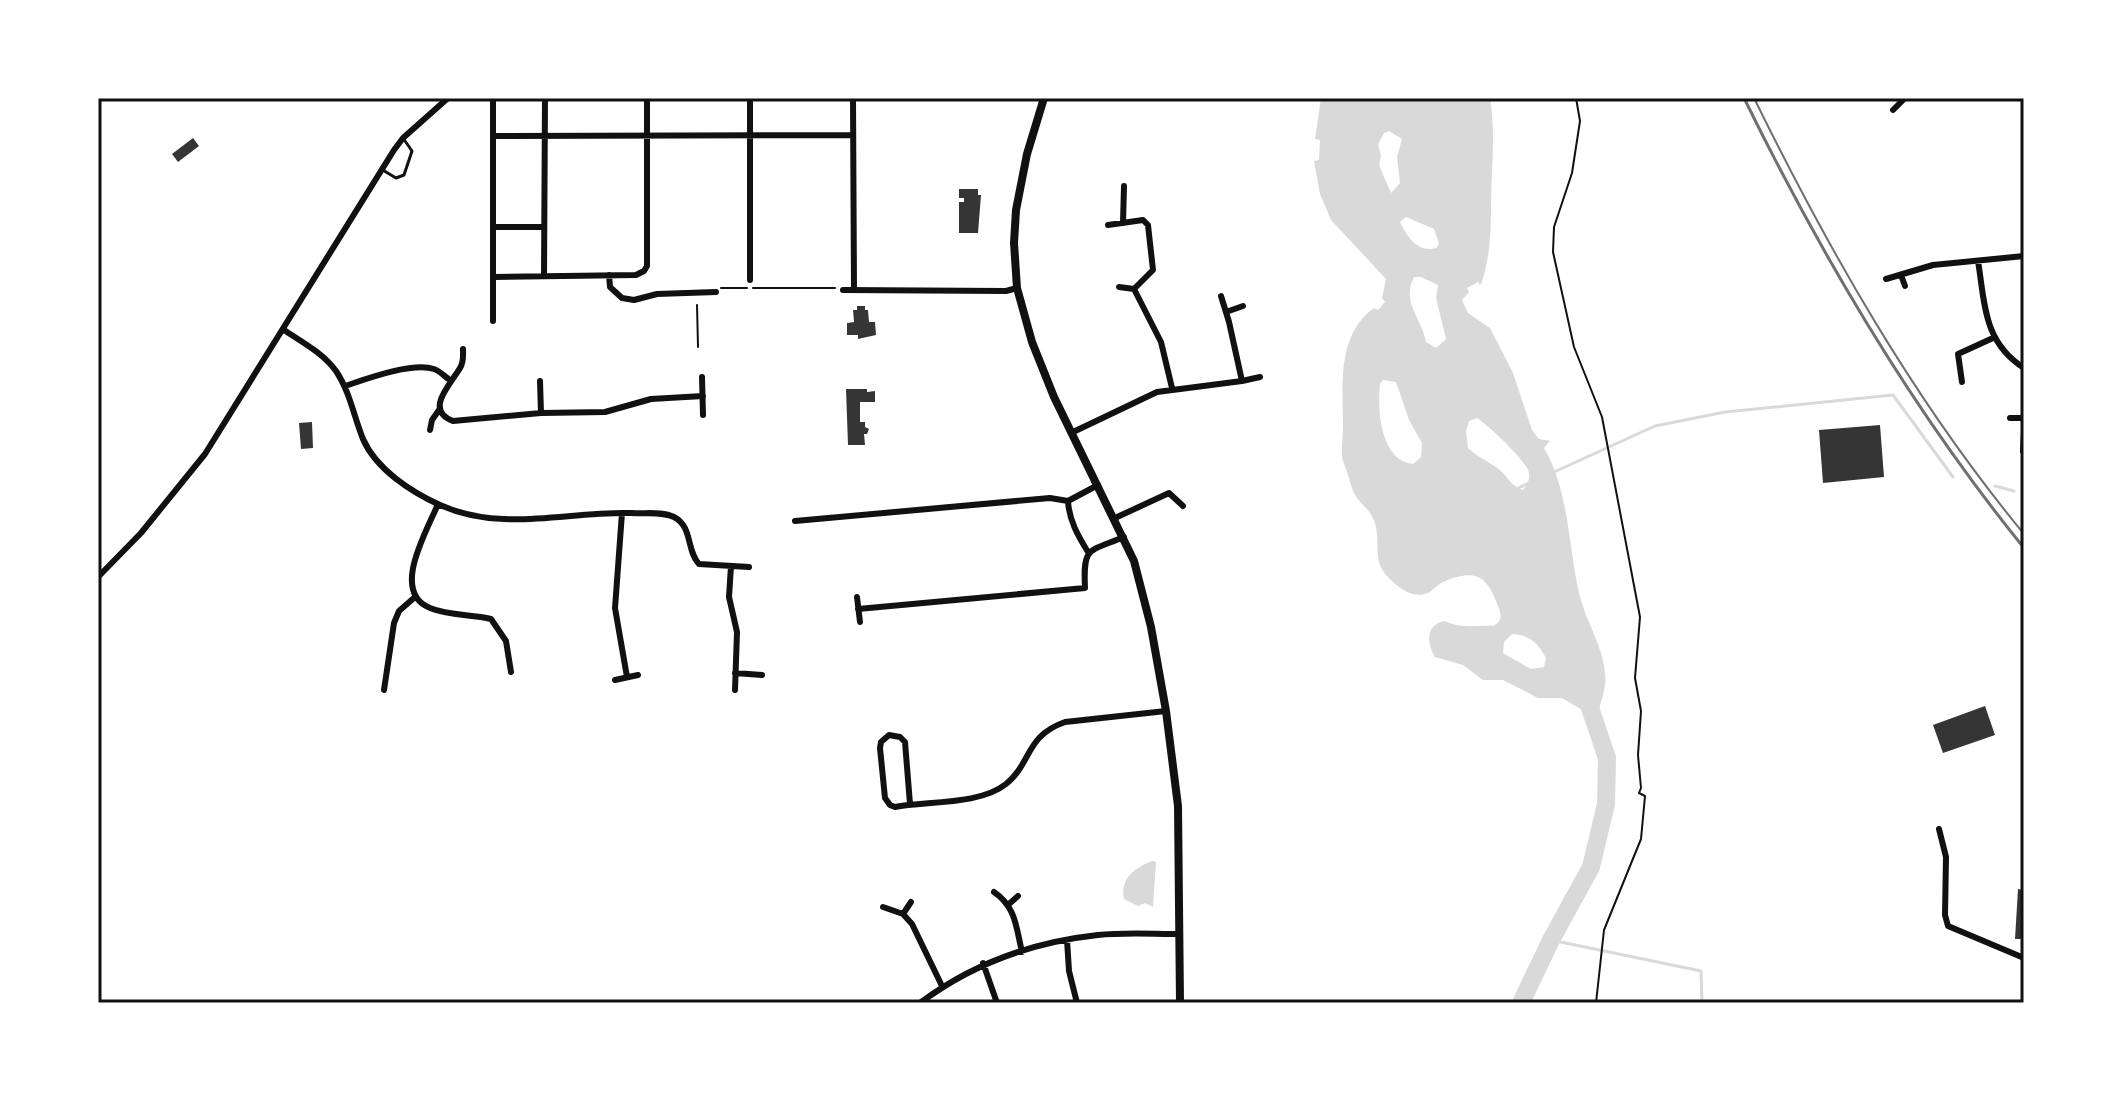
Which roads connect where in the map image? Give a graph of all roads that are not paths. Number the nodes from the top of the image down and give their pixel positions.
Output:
1 (448, 98) edge
2 (493, 98) edge
3 (545, 98) edge
4 (647, 98) edge
5 (750, 98) edge
6 (853, 98) edge
7 (1044, 98) edge
8 (1904, 98) edge
9 (1893, 110) dead end
10 (647, 135) junction
11 (750, 135) junction
12 (853, 135) junction
13 (493, 136) junction
14 (545, 136) junction
15 (403, 138) junction
16 (381, 169) junction
17 (1124, 186) dead end
18 (1123, 223) junction
19 (1108, 225) dead end
20 (493, 227) junction
21 (544, 227) junction
22 (2024, 256) edge
23 (1978, 261) junction
24 (609, 275) junction
25 (1901, 275) junction
26 (544, 276) junction
27 (493, 277) junction
28 (1886, 279) dead end
29 (750, 280) dead end
30 (1905, 286) dead end
31 (1119, 287) dead end
32 (1017, 288) junction
33 (1134, 289) junction
34 (843, 290) road end
35 (854, 290) junction
36 (712, 292) road end
37 (696, 293) junction
38 (1221, 296) dead end
39 (697, 305) road end
40 (1243, 306) dead end
41 (1226, 312) junction
42 (493, 321) dead end
43 (284, 330) junction
44 (1993, 338) junction
45 (463, 349) dead end
46 (375, 364) dead end
47 (2024, 368) edge
48 (378, 375) junction
49 (702, 377) dead end
50 (1260, 377) dead end
51 (450, 380) junction
52 (540, 381) dead end
53 (1242, 381) junction
54 (1962, 382) dead end
55 (345, 386) junction
56 (1172, 388) junction
57 (703, 396) junction
58 (439, 410) junction
59 (541, 413) junction
60 (703, 415) dead end
61 (2010, 418) dead end
62 (2024, 418) edge
63 (430, 430) dead end
64 (2024, 431) edge
65 (1070, 433) junction
66 (2023, 451) edge
67 (1098, 485) junction
68 (1068, 501) junction
69 (438, 504) junction
70 (1183, 506) dead end
71 (622, 513) junction
72 (1115, 518) junction
73 (795, 521) dead end
74 (1124, 537) junction
75 (1088, 552) junction
76 (731, 566) junction
77 (749, 567) dead end
78 (98, 577) edge
79 (1094, 587) dead end
80 (1085, 588) junction
81 (415, 597) junction
82 (857, 597) dead end
83 (858, 609) junction
84 (860, 622) dead end
85 (521, 658) dead end
86 (509, 660) junction
87 (511, 672) dead end
88 (735, 673) junction
89 (638, 675) dead end
90 (762, 675) dead end
91 (627, 677) junction
92 (615, 680) dead end
93 (384, 690) dead end
94 (735, 690) dead end
95 (1166, 711) junction
96 (910, 804) junction
97 (1939, 829) dead end
98 (994, 892) dead end
99 (1018, 896) dead end
100 (911, 902) dead end
101 (1009, 904) junction
102 (883, 907) dead end
103 (903, 914) junction
104 (1179, 934) junction
105 (1067, 940) junction
106 (1022, 952) junction
107 (2024, 958) edge
108 (983, 963) junction
109 (942, 986) junction
110 (920, 1003) edge
111 (997, 1003) edge
112 (1077, 1003) edge
113 (1180, 1003) edge

1 - 15 street
2 - 13 street
3 - 14 street
4 - 10 street
5 - 11 street
6 - 12 street
7 - 32 main road
8 - 9 street
10 - 11 street
10 - 14 street
10 - 24 street
11 - 12 street
11 - 29 street
12 - 35 street
13 - 14 street
13 - 20 street
14 - 21 street
15 - 16 street
15 - 16 lane
16 - 43 street
17 - 18 street
18 - 19 street
18 - 33 street
20 - 21 street
20 - 27 street
21 - 26 street
22 - 23 street
23 - 25 street
23 - 44 street
24 - 26 street
24 - 37 street
25 - 28 street
25 - 30 street
26 - 27 street
27 - 42 street
31 - 33 street
32 - 35 street
32 - 65 main road
33 - 56 street
34 - 35 street
36 - 37 street
37 - 39 street
38 - 41 street
40 - 41 street
41 - 53 street
43 - 55 street
43 - 78 street
44 - 47 street
44 - 54 street
45 - 51 street
46 - 48 street
48 - 51 street
48 - 55 street
49 - 57 street
50 - 53 street
51 - 58 street
52 - 59 street
53 - 56 street
55 - 69 street
56 - 65 street
57 - 59 street
57 - 60 street
58 - 59 street
58 - 63 street
61 - 62 street
64 - 66 street
65 - 67 main road
67 - 68 street
67 - 72 main road
68 - 73 street
68 - 75 street
69 - 71 street
69 - 81 street
70 - 72 street
71 - 76 street
71 - 91 street
72 - 74 main road
74 - 75 street
74 - 95 main road
75 - 80 street
76 - 77 street
76 - 88 street
79 - 80 street
80 - 83 street
81 - 86 street
81 - 93 street
82 - 83 street
83 - 84 street
85 - 86 street
86 - 87 street
88 - 90 street
88 - 94 street
89 - 91 street
91 - 92 street
95 - 96 street
95 - 104 main road
96 - 96 street
97 - 107 street
98 - 101 street
99 - 101 street
100 - 103 street
101 - 106 street
102 - 103 street
103 - 109 street
104 - 105 street
104 - 113 main road
105 - 106 street
105 - 112 street
106 - 108 street
108 - 109 street
108 - 111 street
109 - 110 street

